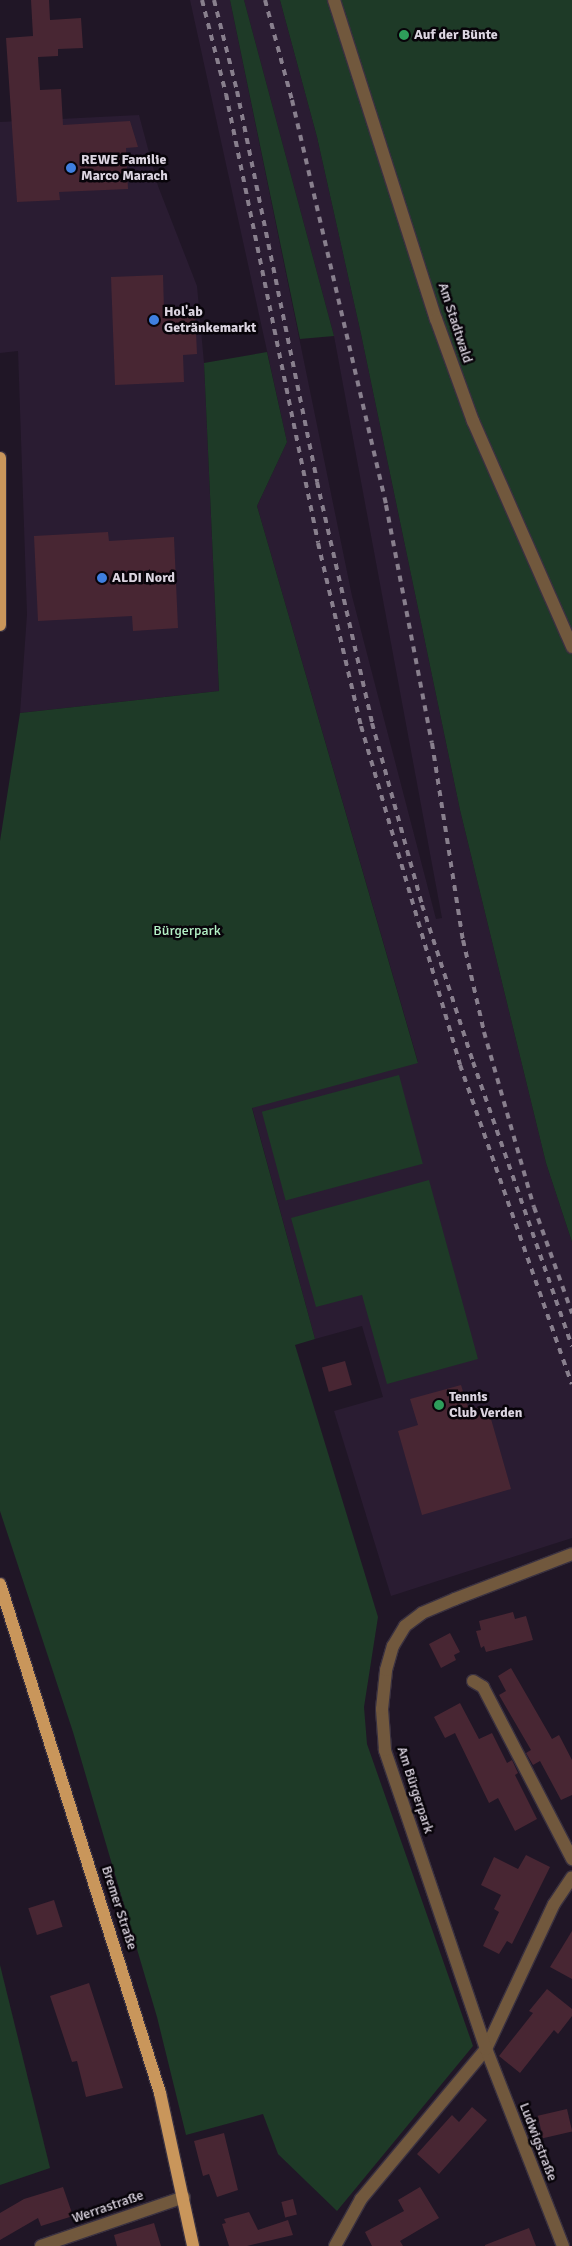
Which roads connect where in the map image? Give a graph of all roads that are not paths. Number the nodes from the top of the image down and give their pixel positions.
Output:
1 (334, 0) edge
2 (0, 458) edge
3 (0, 625) edge
4 (572, 647) edge
5 (572, 1554) edge
6 (0, 1584) edge
7 (473, 1681) dead end
8 (572, 1859) edge
9 (572, 1877) edge
10 (486, 2049) junction
11 (184, 2197) junction
12 (41, 2246) edge
13 (193, 2246) edge
14 (335, 2246) edge
15 (563, 2246) edge

1 - 4 street, Am Stadtwald
2 - 3 main road
5 - 10 street, Am Bürgerpark
6 - 11 main road, Bremer Straße
7 - 8 street
9 - 10 street
10 - 14 street
10 - 15 street, Ludwigstraße
11 - 12 street, Werrastraße
11 - 13 main road, Bremer Straße

